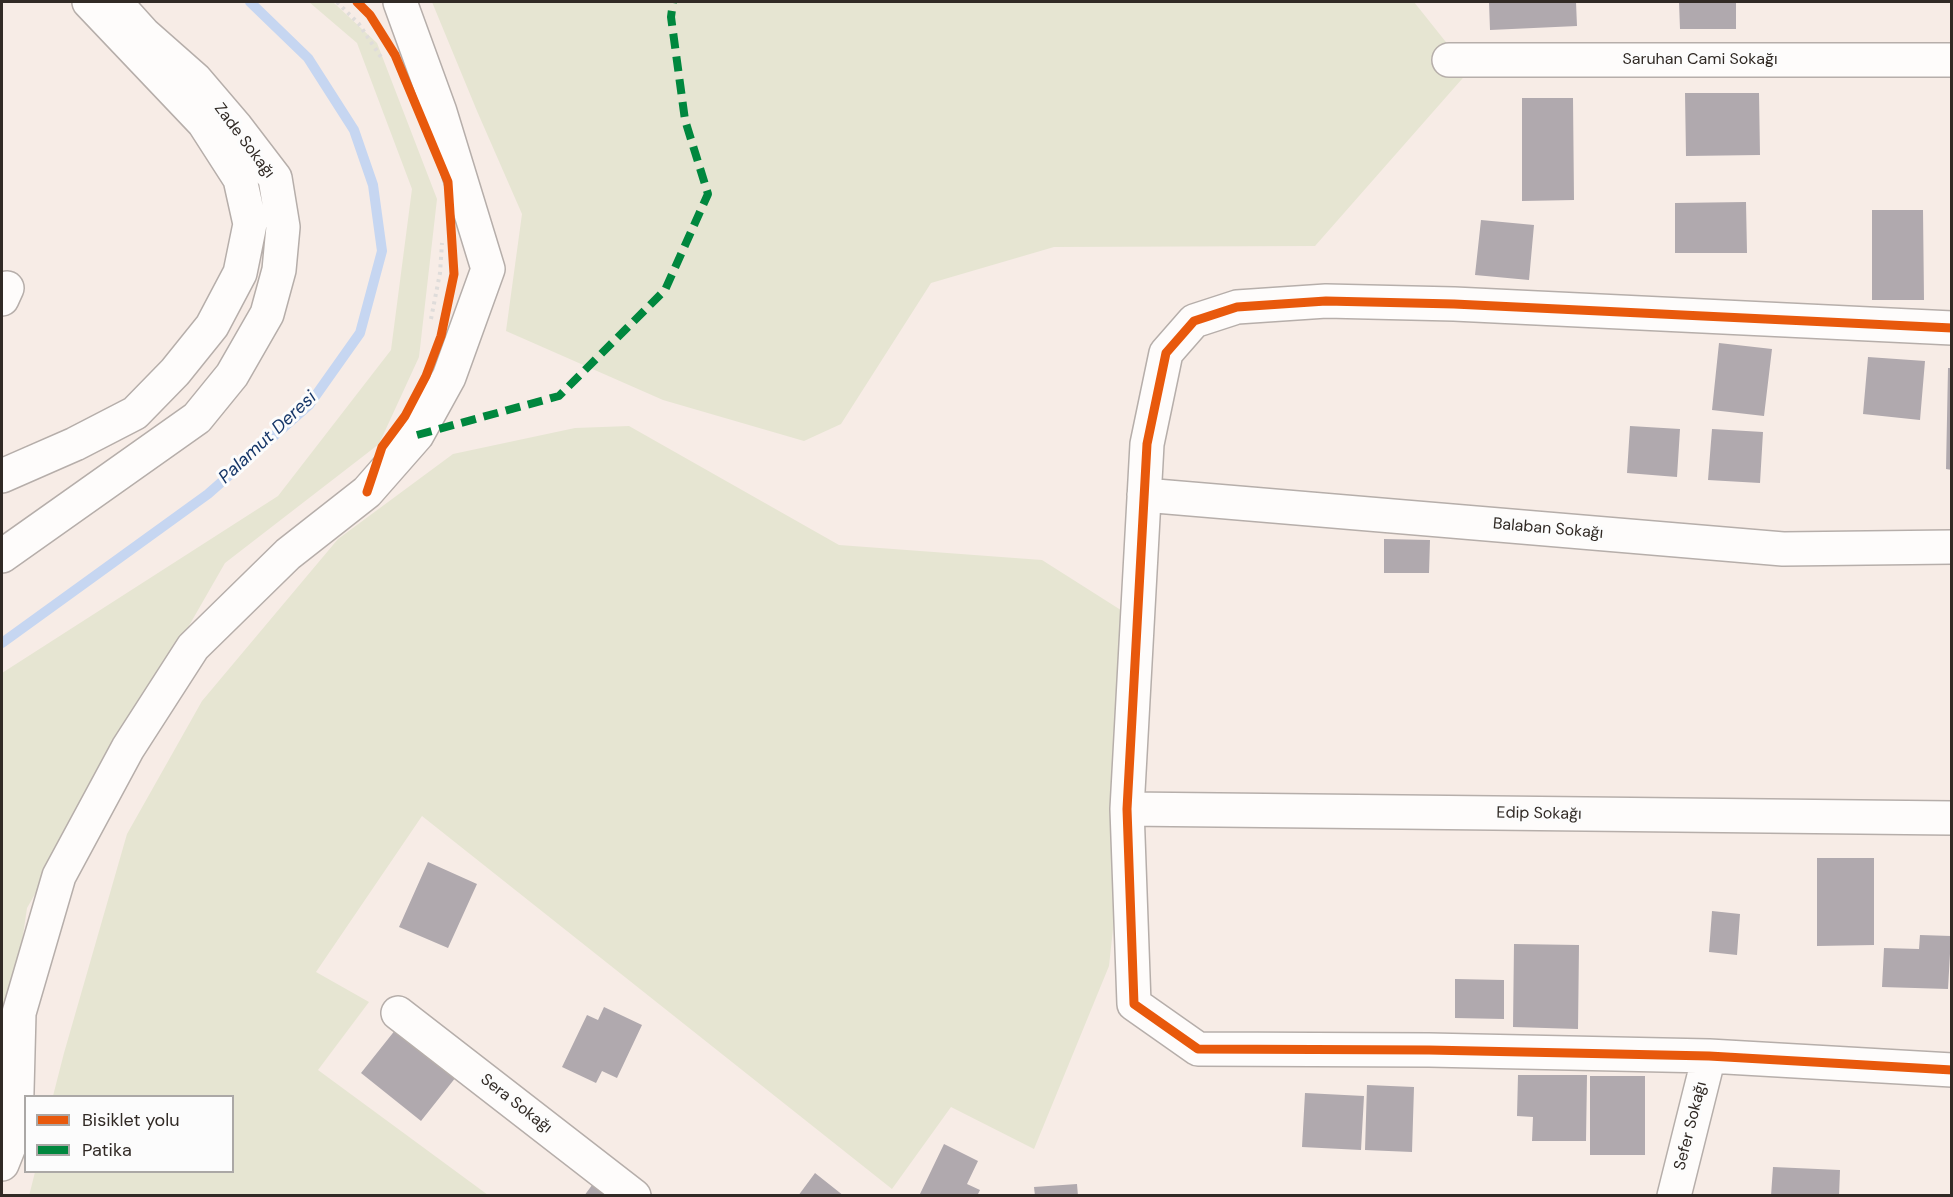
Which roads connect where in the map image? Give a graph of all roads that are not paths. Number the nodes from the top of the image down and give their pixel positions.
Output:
1 (89, 2) edge
2 (115, 2) edge
3 (400, 2) edge
4 (1449, 60) dead end
5 (1952, 60) edge
6 (1952, 328) edge
7 (2, 476) edge
8 (1144, 495) junction
9 (1952, 547) edge
10 (2, 556) edge
11 (1128, 809) junction
12 (1952, 818) edge
13 (398, 1014) dead end
14 (1709, 1056) junction
15 (1952, 1070) edge
16 (2, 1164) edge
17 (634, 1196) edge
18 (1674, 1196) edge

1 - 7 street
2 - 10 street, Zade Sokağı
3 - 16 street
4 - 5 street, Saruhan Cami Sokağı
6 - 8 street
8 - 9 street, Balaban Sokağı
8 - 11 street
11 - 12 street, Edip Sokağı
11 - 14 street
13 - 17 street, Sera Sokağı
14 - 15 street
14 - 18 street, Sefer Sokağı

